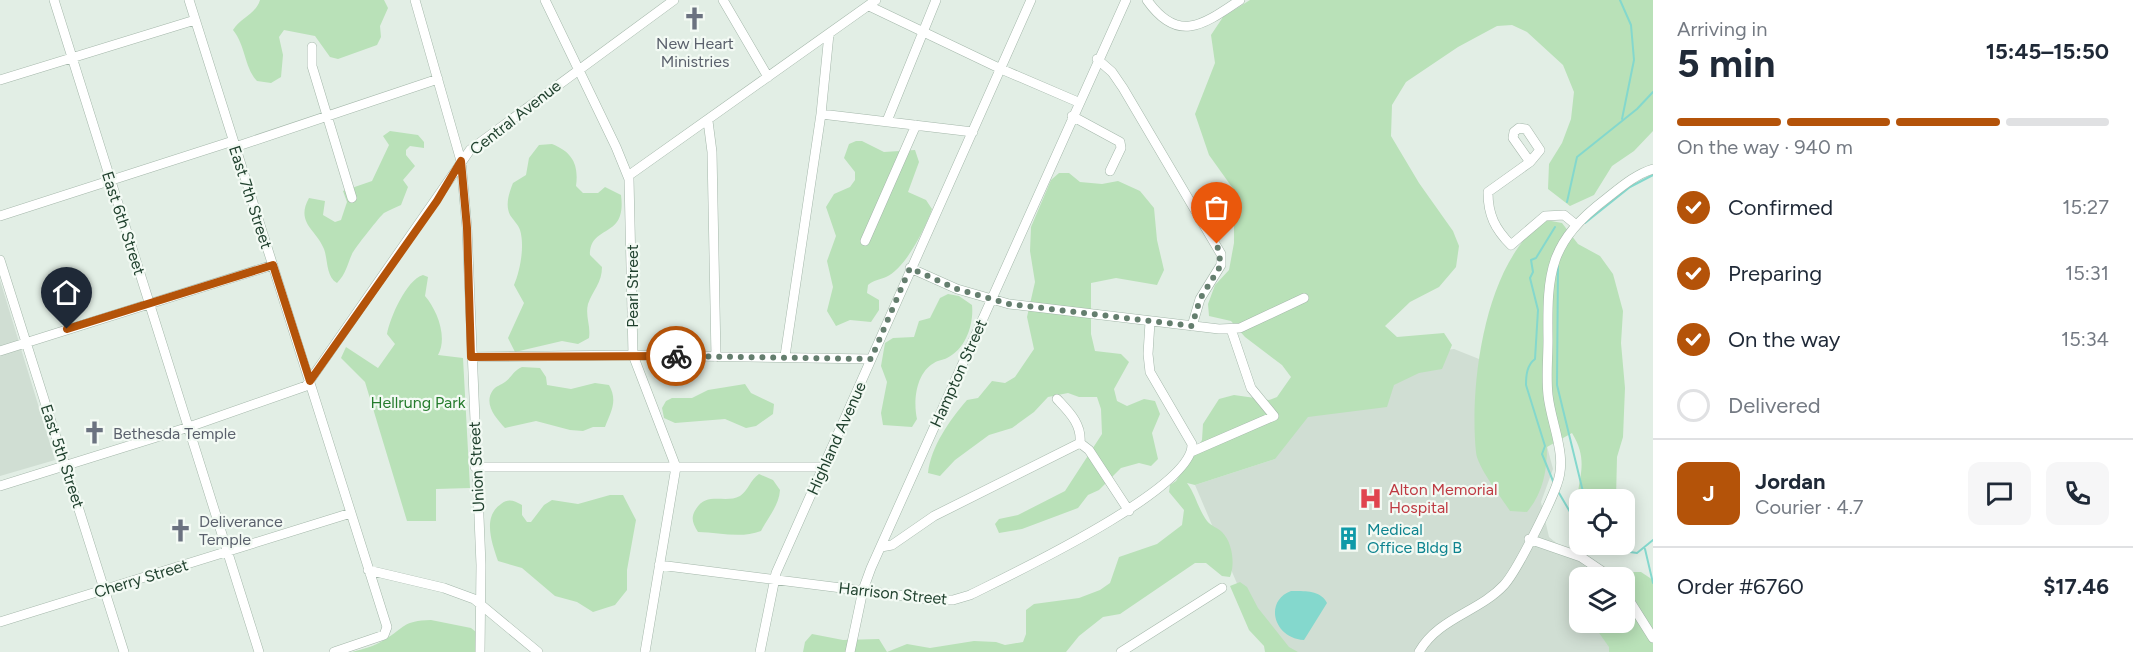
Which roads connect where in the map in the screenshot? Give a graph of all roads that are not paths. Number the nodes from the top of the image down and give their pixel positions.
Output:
1 (54, 0) edge
2 (189, 0) edge
3 (415, 0) edge
4 (545, 0) edge
5 (674, 0) edge
6 (723, 0) edge
7 (936, 0) edge
8 (1031, 0) edge
9 (1126, 0) edge
10 (1147, 0) edge
11 (1240, 0) edge
12 (872, 3) edge
13 (195, 20) junction
14 (922, 32) junction
15 (829, 34) junction
16 (312, 47) dead end
17 (71, 57) junction
18 (1097, 59) junction
19 (1001, 69) junction
20 (577, 70) junction
21 (768, 77) junction
22 (438, 79) junction
23 (0, 80) edge
24 (1078, 102) junction
25 (820, 114) junction
26 (328, 116) junction
27 (1072, 116) junction
28 (708, 121) junction
29 (886, 121) junction
30 (915, 125) junction
31 (973, 132) junction
32 (234, 144) junction
33 (461, 161) junction
34 (1530, 162) dead end
35 (1653, 169) edge
36 (1110, 171) dead end
37 (628, 176) junction
38 (111, 180) junction
39 (352, 198) dead end
40 (0, 216) edge
41 (1575, 224) junction
42 (865, 241) dead end
43 (0, 260) edge
44 (273, 265) junction
45 (910, 268) junction
46 (1304, 298) dead end
47 (991, 300) junction
48 (149, 304) junction
49 (1150, 322) junction
50 (1192, 326) junction
51 (1231, 329) junction
52 (26, 342) junction
53 (0, 351) edge
54 (633, 355) junction
55 (785, 356) junction
56 (471, 357) junction
57 (716, 357) junction
58 (871, 359) junction
59 (310, 381) junction
60 (1057, 399) dead end
61 (189, 427) junction
62 (1080, 443) junction
63 (1191, 452) junction
64 (65, 466) junction
65 (676, 466) junction
66 (476, 467) junction
67 (823, 467) junction
68 (0, 486) edge
69 (1129, 510) junction
70 (351, 513) junction
71 (1529, 539) junction
72 (881, 547) junction
73 (227, 551) junction
74 (659, 565) junction
75 (1596, 567) edge
76 (368, 570) junction
77 (774, 579) junction
78 (1222, 588) dead end
79 (105, 589) junction
80 (863, 590) junction
81 (481, 603) junction
82 (1635, 609) edge
83 (0, 622) edge
84 (1653, 638) edge
85 (124, 652) edge
86 (259, 652) edge
87 (334, 652) edge
88 (480, 652) edge
89 (538, 652) edge
90 (645, 652) edge
91 (760, 652) edge
92 (850, 652) edge
93 (1121, 652) edge
94 (1419, 652) edge

1 - 17 street, East 6th Street
2 - 13 street, East 7th Street
3 - 22 street, Union Street
4 - 20 street, Pearl Street
5 - 20 street, Central Avenue
6 - 21 street
7 - 14 street
8 - 19 street, Highland Avenue
9 - 18 street, Hampton Street
10 - 11 street
12 - 14 street
12 - 15 street
13 - 17 street
13 - 32 street, East 7th Street
14 - 19 street
14 - 29 street
15 - 21 street
15 - 25 street
16 - 26 street
17 - 23 street
17 - 38 street, East 6th Street
18 - 24 street, Hampton Street
18 - 50 street
19 - 24 street
19 - 31 street, Highland Avenue
20 - 33 street, Central Avenue
20 - 37 street, Pearl Street
21 - 28 street
22 - 26 street
22 - 33 street, Union Street
24 - 27 street, Hampton Street
25 - 29 street
25 - 55 street
26 - 32 street
26 - 39 street
27 - 36 street
27 - 47 street, Hampton Street
28 - 37 street
28 - 57 street
29 - 30 street
30 - 31 street
30 - 42 street
31 - 45 street, Highland Avenue
32 - 38 street
32 - 44 street, East 7th Street
33 - 56 street, Union Street
33 - 59 street, Central Avenue
34 - 41 street
35 - 41 street
37 - 54 street, Pearl Street
38 - 40 street
38 - 48 street, East 6th Street
41 - 71 street
43 - 52 street, East 5th Street
44 - 48 street
44 - 59 street, East 7th Street
45 - 47 street
45 - 58 street, Highland Avenue
46 - 51 street
47 - 49 street
47 - 72 street, Hampton Street
48 - 52 street
48 - 61 street, East 6th Street
49 - 50 street
49 - 63 street
50 - 51 street
51 - 63 street
52 - 53 street
52 - 64 street, East 5th Street
54 - 56 street
54 - 57 street
54 - 65 street, Pearl Street
55 - 57 street
55 - 58 street
56 - 66 street, Union Street
58 - 67 street, Highland Avenue
59 - 61 street, Central Avenue
59 - 70 street, East 7th Street
60 - 62 street
61 - 64 street, Central Avenue
61 - 73 street, East 6th Street
62 - 69 street
62 - 72 street
63 - 69 street, Harrison Street
64 - 68 street, Central Avenue
64 - 79 street, East 5th Street
65 - 66 street
65 - 67 street
65 - 74 street
66 - 81 street, Union Street
67 - 77 street, Highland Avenue
69 - 80 street, Harrison Street
70 - 73 street, Cherry Street
70 - 76 street, East 7th Street
71 - 75 street
71 - 94 street
72 - 80 street, Hampton Street
73 - 79 street, Cherry Street
73 - 86 street, East 6th Street
74 - 77 street, Harrison Street
74 - 90 street
76 - 81 street
76 - 87 street, East 7th Street
77 - 80 street, Harrison Street
77 - 91 street, Highland Avenue
78 - 93 street
79 - 83 street, Cherry Street
79 - 85 street, East 5th Street
80 - 92 street, Hampton Street
81 - 88 street, Union Street
81 - 89 street
82 - 84 street

